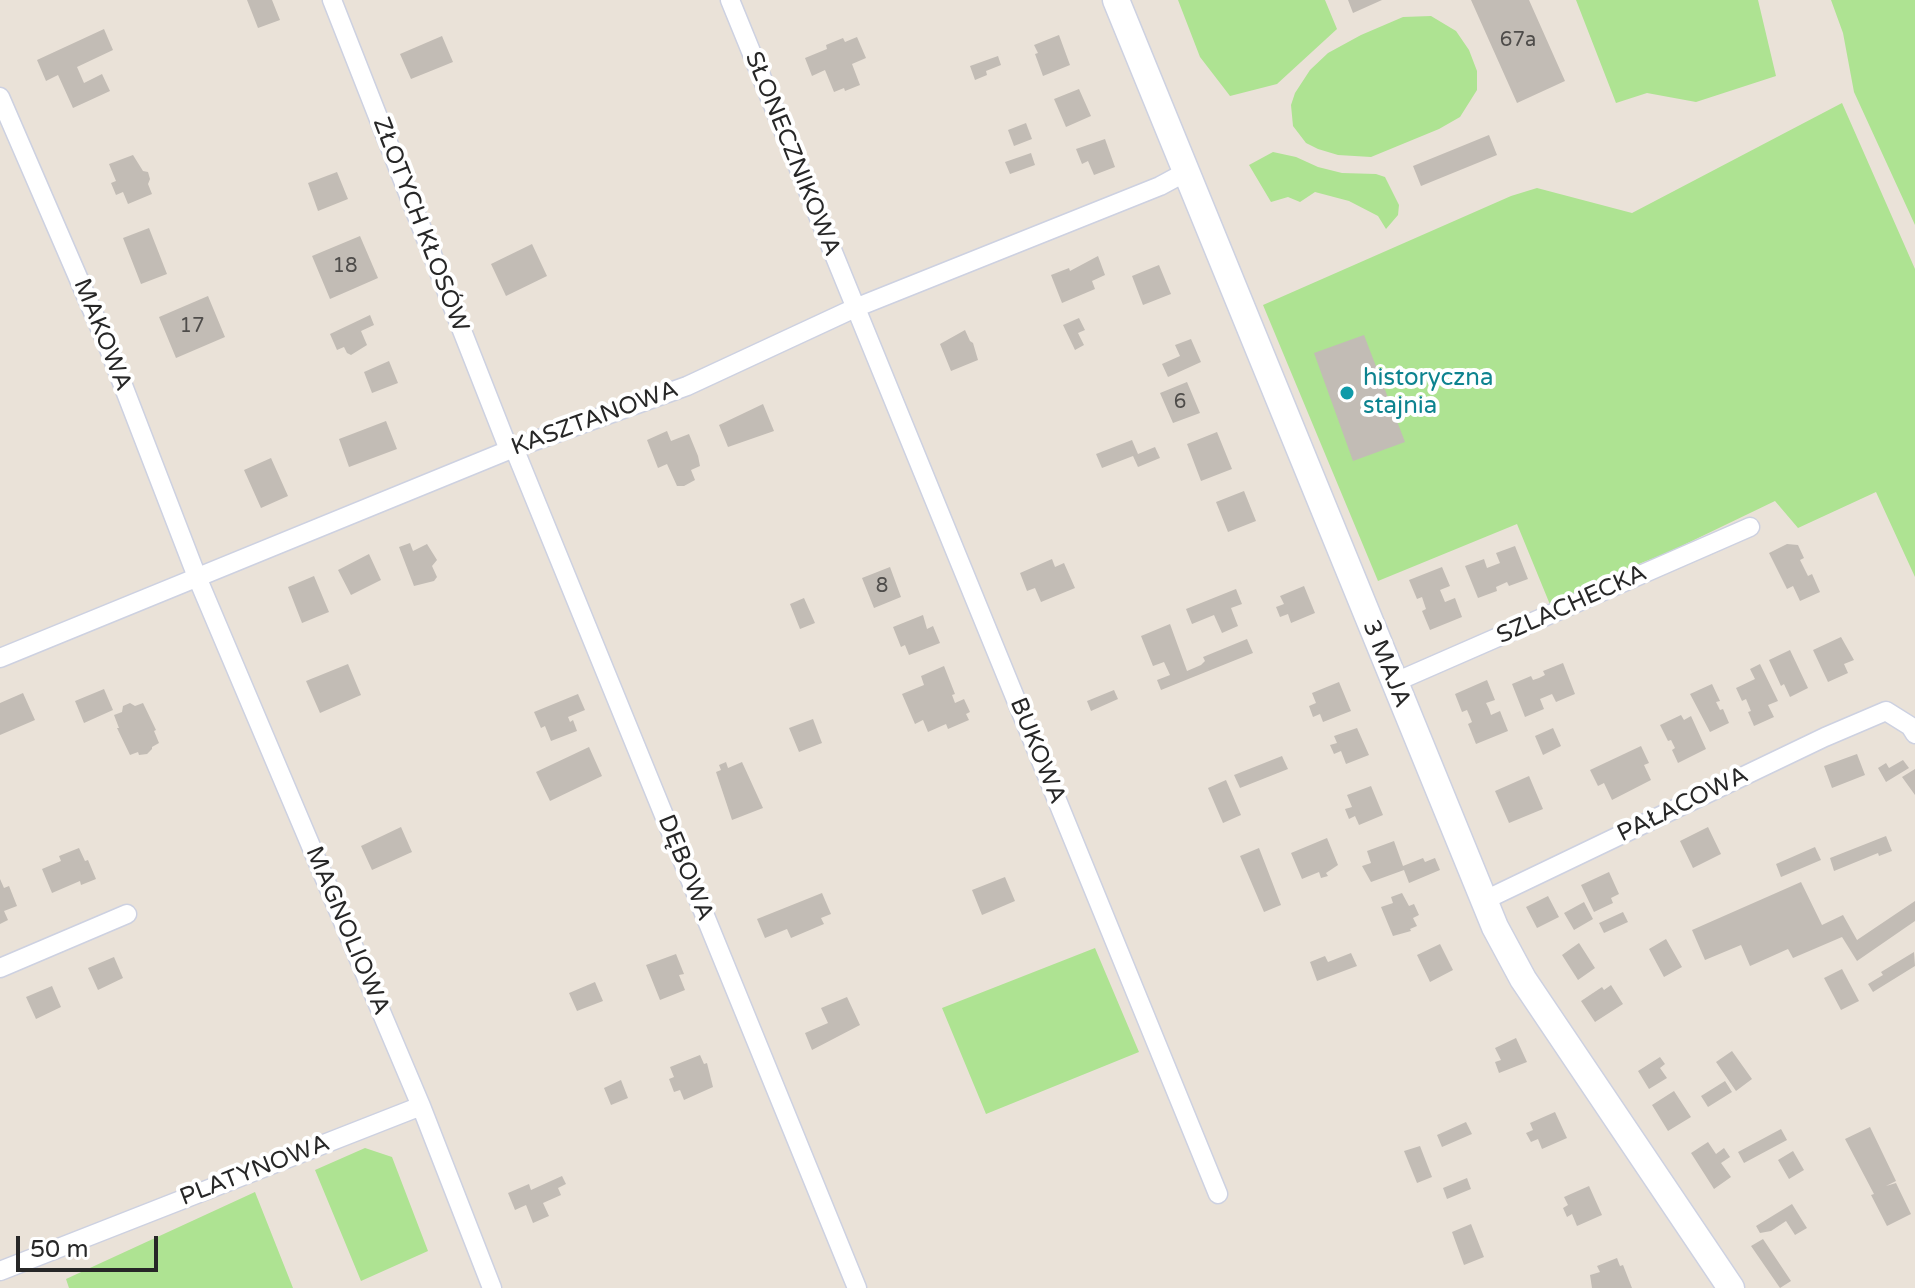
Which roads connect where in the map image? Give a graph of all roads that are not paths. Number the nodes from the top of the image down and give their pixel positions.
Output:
1 (332, 0) edge
2 (730, 0) edge
3 (1116, 0) edge
4 (0, 97) edge
5 (1186, 172) junction
6 (855, 308) junction
7 (511, 449) junction
8 (1750, 527) dead end
9 (197, 577) junction
10 (0, 658) edge
11 (1393, 683) junction
12 (1915, 734) edge
13 (1483, 901) junction
14 (127, 914) dead end
15 (0, 968) edge
16 (421, 1106) junction
17 (1218, 1194) dead end
18 (0, 1271) edge
19 (492, 1288) edge
20 (857, 1288) edge
21 (1731, 1288) edge

1 - 7 street, ZŁOTYCH KŁOSÓW
2 - 6 street, SŁONECZNIKOWA
3 - 5 street, 3 MAJA
4 - 9 street, MAKOWA
5 - 6 street, KASZTANOWA
5 - 11 street, 3 MAJA
6 - 7 street, KASZTANOWA
6 - 17 street, BUKOWA
7 - 9 street, KASZTANOWA
7 - 20 street, DĘBOWA
8 - 11 street, SZLACHECKA
9 - 10 street, KASZTANOWA
9 - 16 street, MAGNOLIOWA
11 - 13 street, 3 MAJA
12 - 13 street, PAŁACOWA
13 - 21 street, 3 MAJA
14 - 15 street
16 - 18 street, PLATYNOWA
16 - 19 street, MAGNOLIOWA

